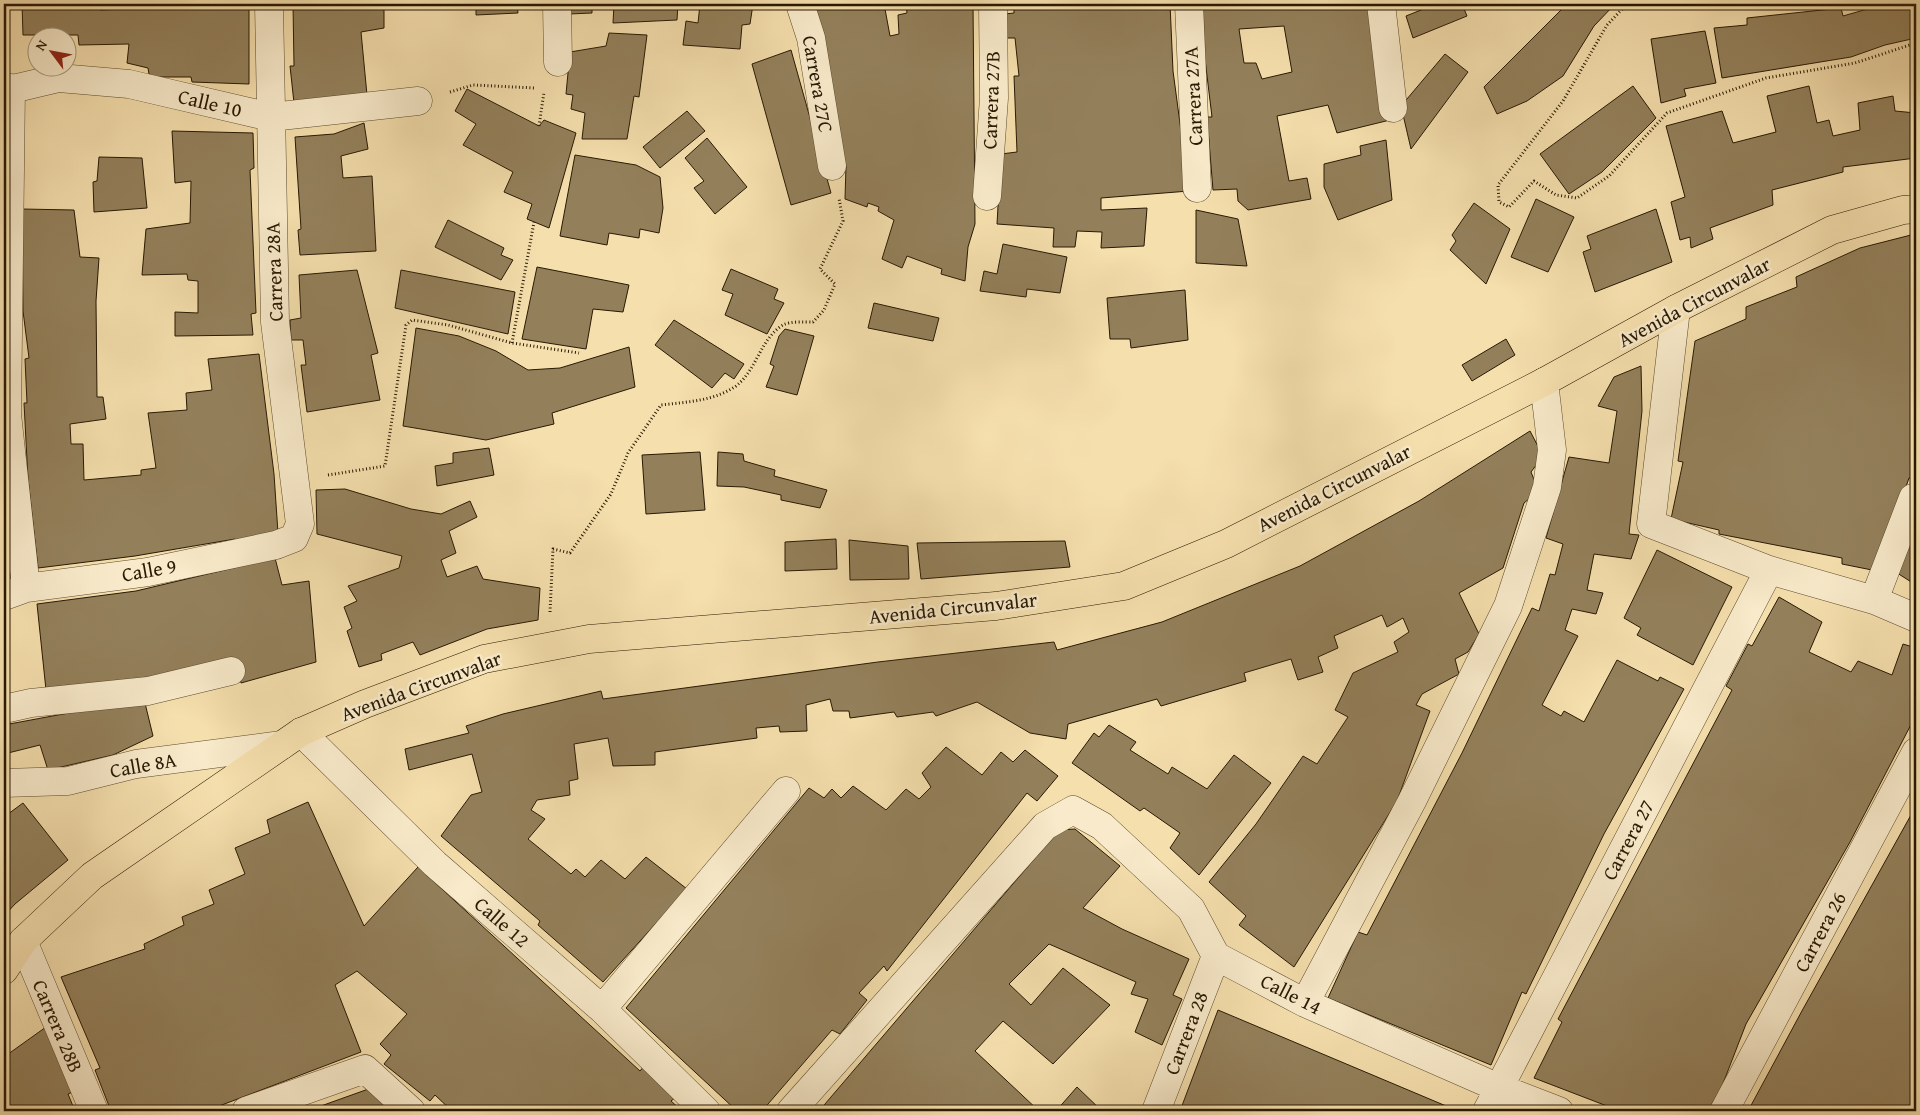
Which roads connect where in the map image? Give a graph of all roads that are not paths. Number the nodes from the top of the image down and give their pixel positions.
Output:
1 (269, 4) edge
2 (557, 4) edge
3 (800, 4) edge
4 (993, 4) edge
5 (1189, 4) edge
6 (1381, 4) edge
7 (558, 62) dead end
8 (8, 90) edge
9 (418, 101) road end
10 (1392, 108) dead end
11 (271, 117) junction
12 (832, 166) road end
13 (1197, 188) dead end
14 (987, 196) dead end
15 (1916, 209) edge
16 (1676, 309) junction
17 (1544, 382) junction
18 (1916, 499) edge
19 (294, 538) joint
20 (1769, 570) junction
21 (15, 592) edge
22 (1874, 600) junction
23 (1916, 618) edge
24 (231, 671) dead end
25 (4, 709) edge
26 (291, 738) junction
27 (1916, 752) edge
28 (4, 783) edge
29 (786, 791) dead end
30 (23, 941) junction
31 (1216, 956) junction
32 (4, 970) edge
33 (1305, 1003) junction
34 (602, 1009) junction
35 (1493, 1099) edge
36 (94, 1111) edge
37 (246, 1111) edge
38 (411, 1111) edge
39 (706, 1111) edge
40 (791, 1111) edge
41 (1156, 1111) edge
42 (1559, 1111) edge
43 (1724, 1111) edge

1 - 11 street, Carrera 28A
2 - 7 street
3 - 12 street, Carrera 27C
4 - 14 street, Carrera 27B
5 - 13 street, Carrera 27A
6 - 10 street
8 - 11 street, Calle 10
8 - 21 street
9 - 11 street, Calle 10
11 - 19 street, Carrera 28A
15 - 16 main road, Avenida Circunvalar
16 - 17 main road, Avenida Circunvalar
16 - 20 street
17 - 26 main road, Avenida Circunvalar
17 - 33 street
18 - 22 street
19 - 21 street, Calle 9
20 - 22 street
20 - 35 street, Carrera 27
22 - 23 street
24 - 25 street
26 - 28 street, Calle 8A
26 - 30 main road, Avenida Circunvalar
26 - 34 street, Calle 12
27 - 43 street, Carrera 26
29 - 34 street
30 - 32 main road, Avenida Circunvalar
30 - 36 street, Carrera 28B
31 - 33 street, Calle 14
31 - 40 street
31 - 41 street, Carrera 28
33 - 35 street, Calle 14
34 - 39 street, Calle 12
35 - 42 street, Calle 14
37 - 38 street

